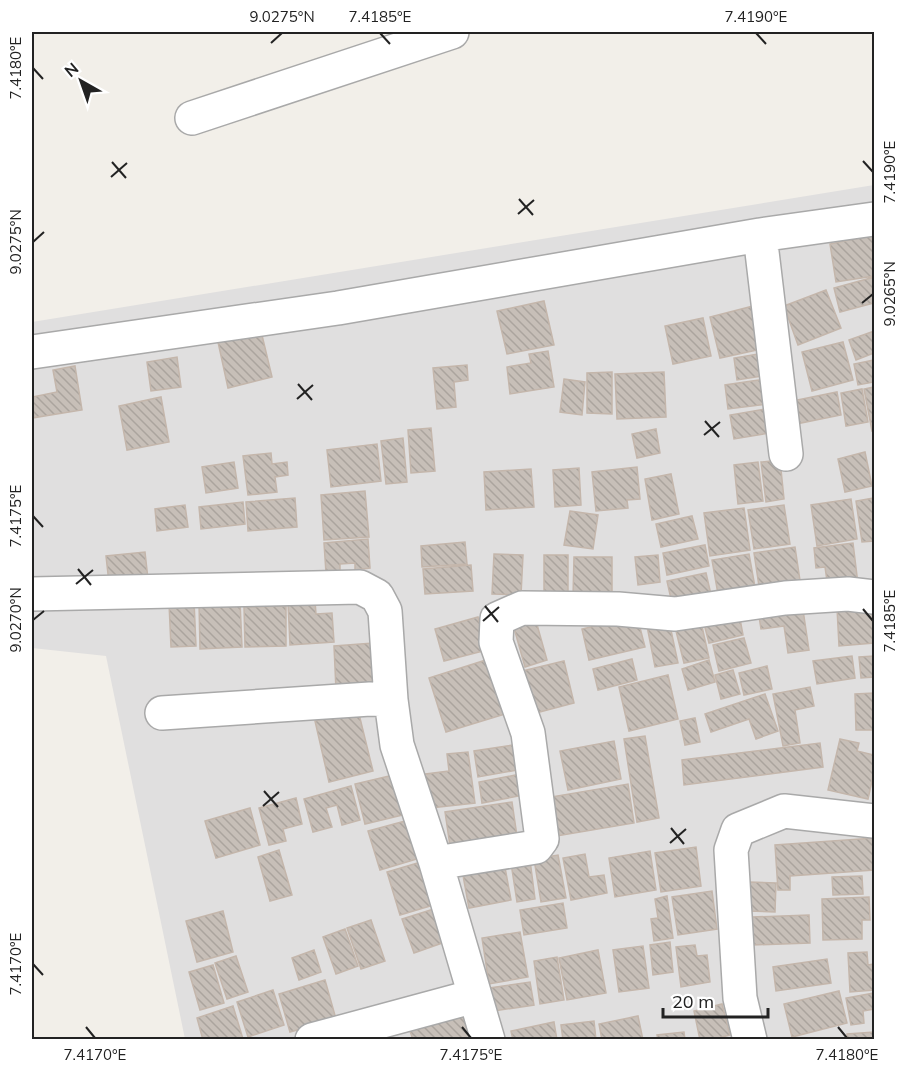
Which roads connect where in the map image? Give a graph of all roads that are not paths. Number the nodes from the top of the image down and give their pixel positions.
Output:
1 (452, 32) edge
2 (192, 118) dead end
3 (874, 219) edge
4 (760, 235) junction
5 (32, 352) edge
6 (786, 454) dead end
7 (32, 594) edge
8 (874, 597) edge
9 (391, 700) junction
10 (162, 713) dead end
11 (874, 821) edge
12 (436, 863) junction
13 (475, 996) junction
14 (312, 1040) edge
15 (488, 1040) edge
16 (750, 1040) edge

1 - 2 street
3 - 4 street
4 - 5 street
4 - 6 street
7 - 9 street
8 - 12 street
9 - 10 street
9 - 12 street
11 - 16 street
12 - 13 street
13 - 14 street
13 - 15 street

